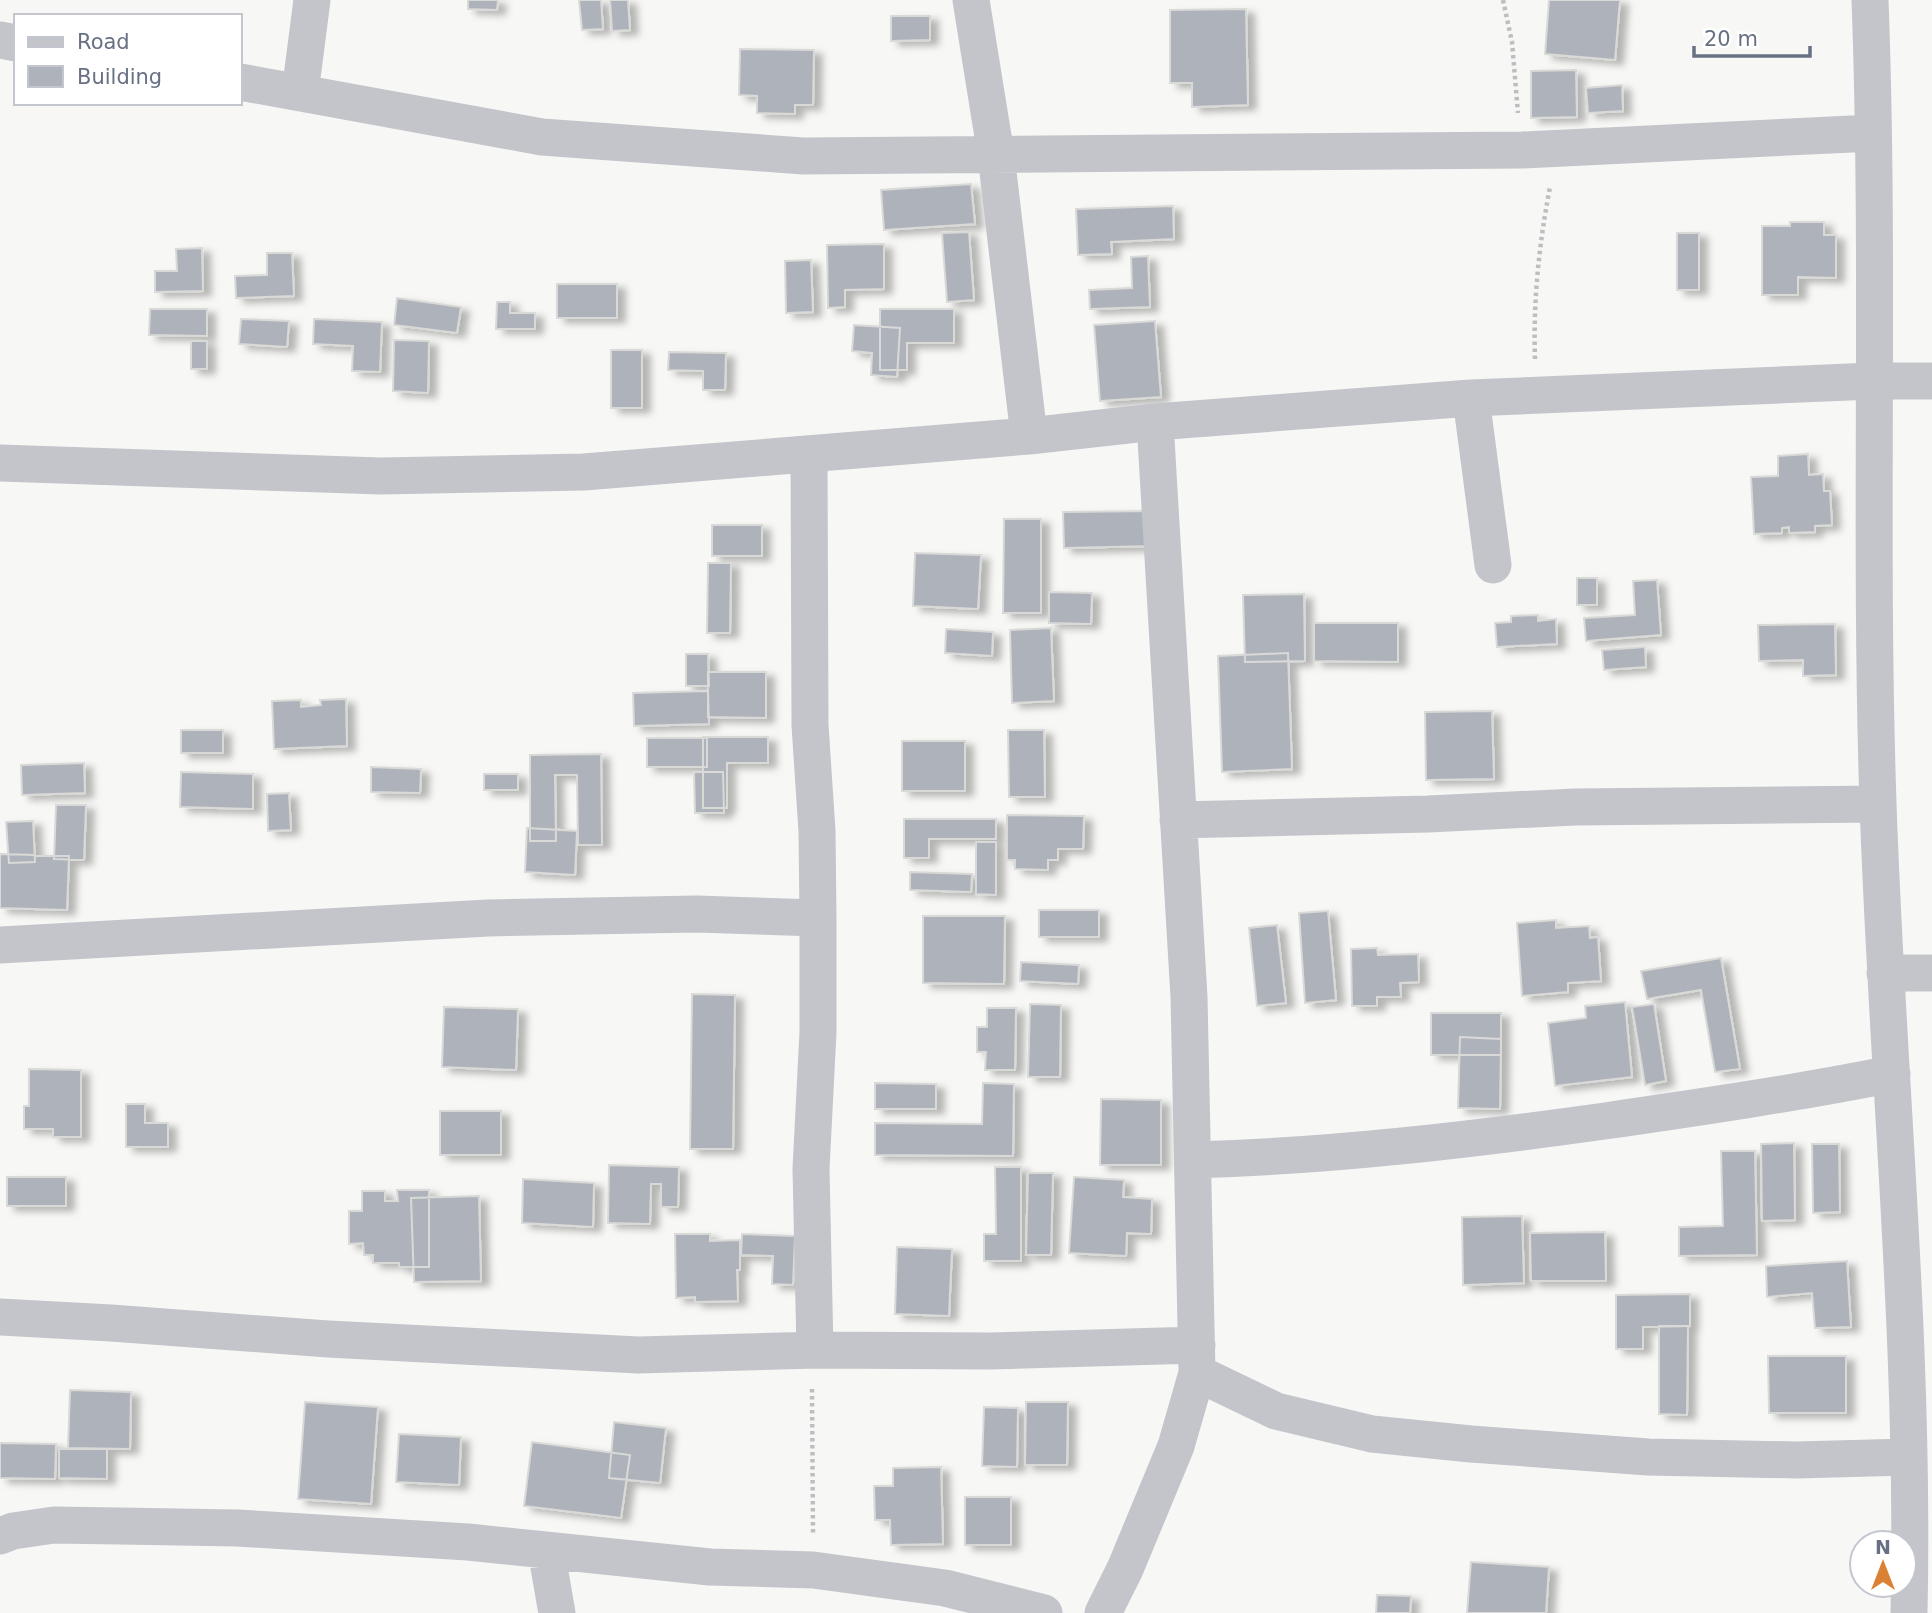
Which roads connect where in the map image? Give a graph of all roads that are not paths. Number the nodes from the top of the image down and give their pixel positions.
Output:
1 (312, 0) edge
2 (971, 0) edge
3 (1877, 1) edge
4 (242, 82) edge
5 (300, 93) junction
6 (1873, 133) junction
7 (996, 155) junction
8 (1873, 381) junction
9 (1932, 382) edge
10 (1471, 398) junction
11 (1155, 422) junction
12 (1029, 436) junction
13 (809, 454) junction
14 (0, 463) edge
15 (1493, 565) dead end
16 (1878, 804) junction
17 (1178, 820) junction
18 (818, 918) junction
19 (0, 945) edge
20 (1885, 973) junction
21 (1932, 973) edge
22 (1892, 1074) junction
23 (1194, 1160) junction
24 (0, 1317) edge
25 (815, 1350) junction
26 (1197, 1359) junction
27 (1920, 1373) edge
28 (1908, 1457) junction
29 (0, 1536) edge
30 (547, 1550) junction
31 (557, 1613) edge
32 (1044, 1613) edge
33 (1103, 1613) edge
34 (1909, 1613) edge

1 - 5 street
2 - 7 street
3 - 6 street
4 - 5 street
5 - 7 street
6 - 7 street
6 - 8 street
7 - 12 street
8 - 9 street
8 - 10 street
8 - 16 street
10 - 11 street
10 - 15 street
11 - 12 street
11 - 17 street
12 - 13 street
13 - 14 street
13 - 18 street
16 - 17 street
16 - 20 street
17 - 23 street
18 - 19 street
18 - 25 street
20 - 21 street
20 - 22 street
22 - 23 street
22 - 27 street
23 - 26 street
24 - 25 street
25 - 26 street
26 - 28 street
26 - 33 street
27 - 28 street
28 - 34 street
29 - 30 street
30 - 31 street
30 - 32 street

